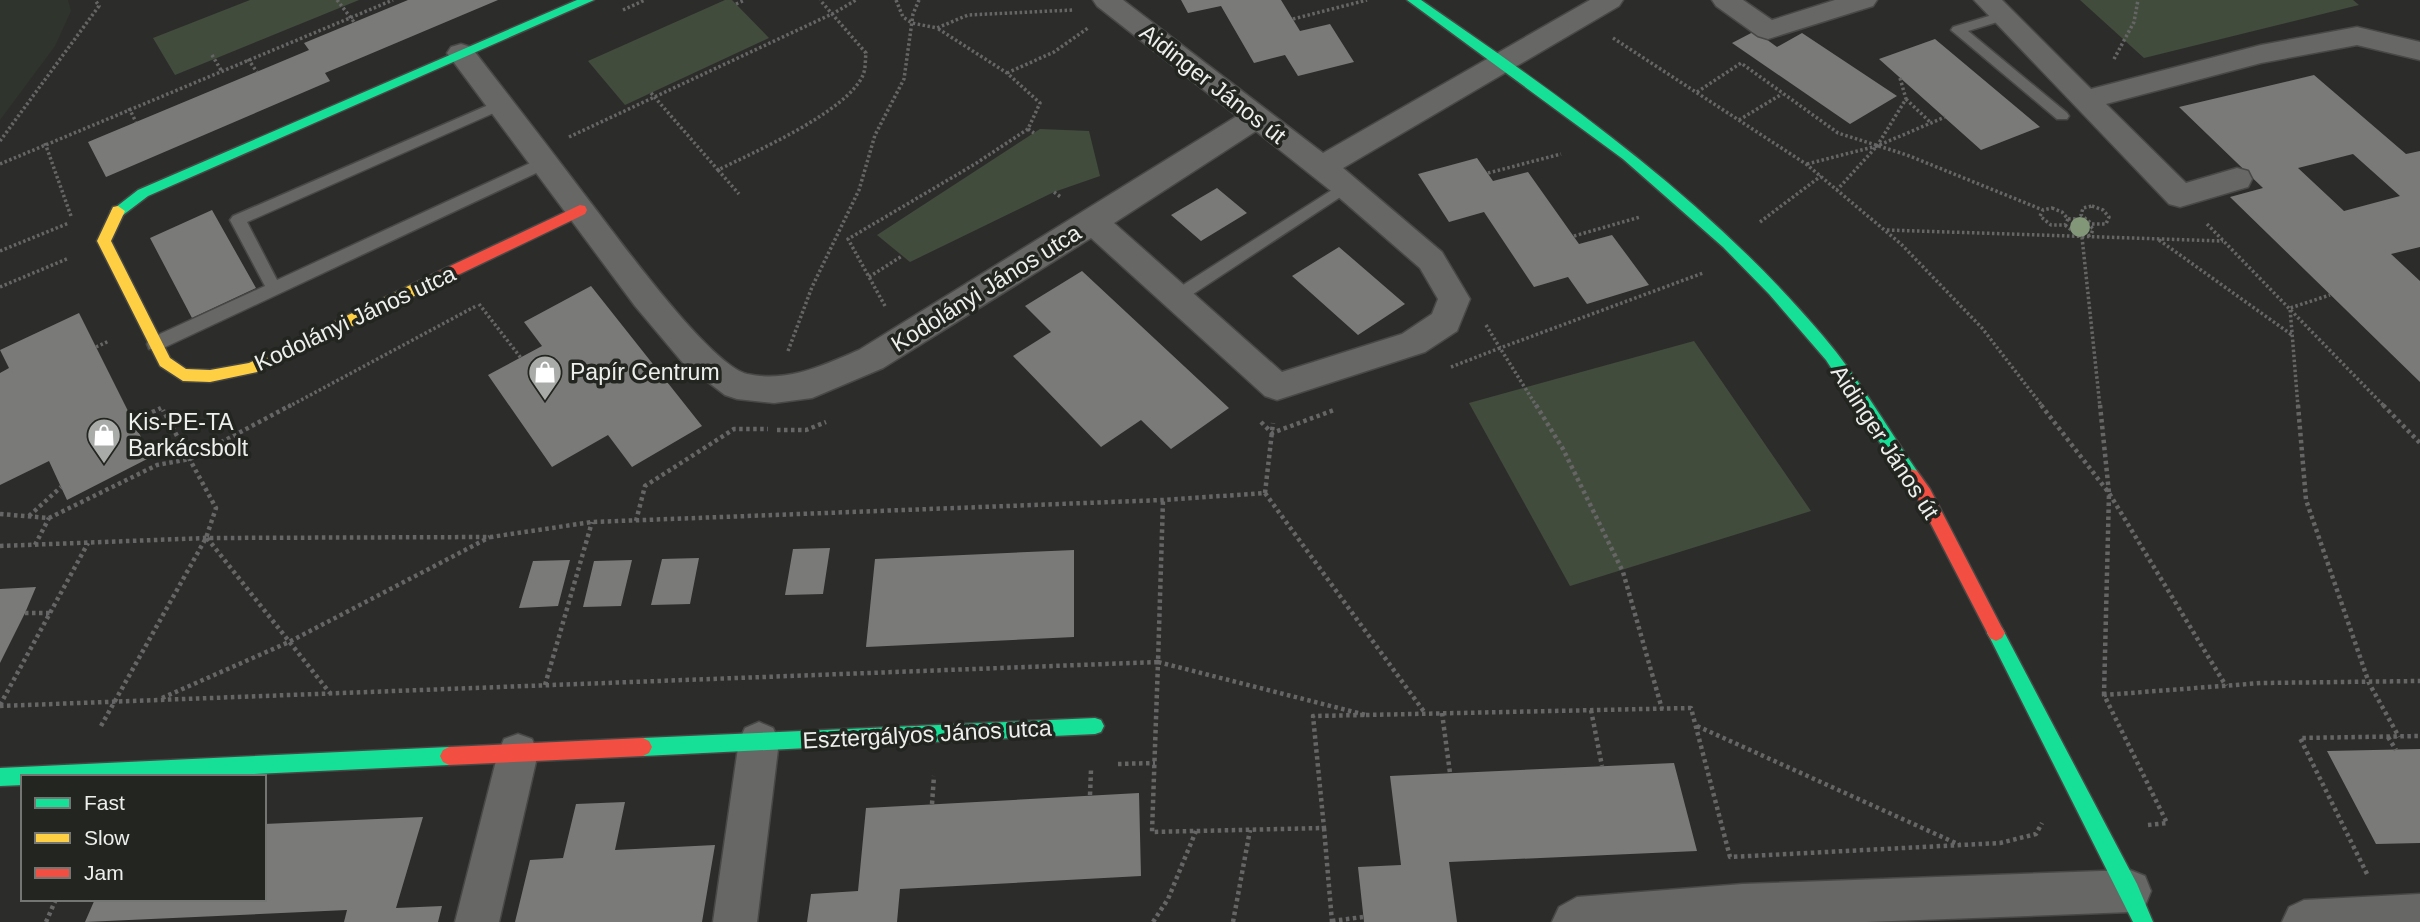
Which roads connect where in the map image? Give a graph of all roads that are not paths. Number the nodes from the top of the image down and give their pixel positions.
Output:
1 (588, 0) edge
2 (1413, 0) edge
3 (1610, 0) edge
4 (1725, 0) edge
5 (1864, 0) edge
6 (1111, 4) edge
7 (1994, 8) edge
8 (2420, 51) edge
9 (461, 54) junction
10 (1502, 61) junction
11 (500, 105) junction
12 (2073, 108) junction
13 (1256, 117) junction
14 (540, 157) junction
15 (1321, 167) junction
16 (2237, 179) dead end
17 (1346, 186) junction
18 (580, 210) junction
19 (1093, 222) junction
20 (274, 289) junction
21 (1178, 296) junction
22 (155, 344) junction
23 (1277, 387) joint
24 (1095, 726) dead end
25 (759, 741) junction
26 (518, 753) junction
27 (21, 775) edge
28 (25, 775) edge
29 (0, 776) edge
30 (2137, 907) edge
31 (1745, 914) edge
32 (2420, 916) edge
33 (477, 922) edge
34 (735, 922) edge
35 (1574, 922) edge
36 (2304, 922) edge

1 - 9 street, Kodolányi János utca
2 - 10 street, Aidinger János út
3 - 10 street
4 - 5 street
6 - 13 street, Aidinger János út
7 - 12 street
7 - 12 lane
8 - 12 street
9 - 11 street, Kodolányi János utca
9 - 22 street, Kodolányi János utca
10 - 15 street
10 - 30 street, Aidinger János út
11 - 14 street, Kodolányi János utca
11 - 20 lane
12 - 16 street
13 - 15 street, Aidinger János út
13 - 19 street
14 - 18 street, Kodolányi János utca
14 - 20 lane
15 - 17 street, Aidinger János út
17 - 21 lane
17 - 23 street, Aidinger János út
18 - 19 street, Kodolányi János utca
18 - 22 street, Kodolányi János utca
19 - 21 street, Kodolányi János utca
20 - 22 lane
21 - 23 street, Kodolányi János utca
24 - 25 street, Esztergályos János utca
25 - 26 street, Esztergályos János utca
25 - 34 street
26 - 28 street, Esztergályos János utca
26 - 33 street
27 - 29 street, Esztergályos János utca
30 - 31 street
31 - 35 street
32 - 36 street

